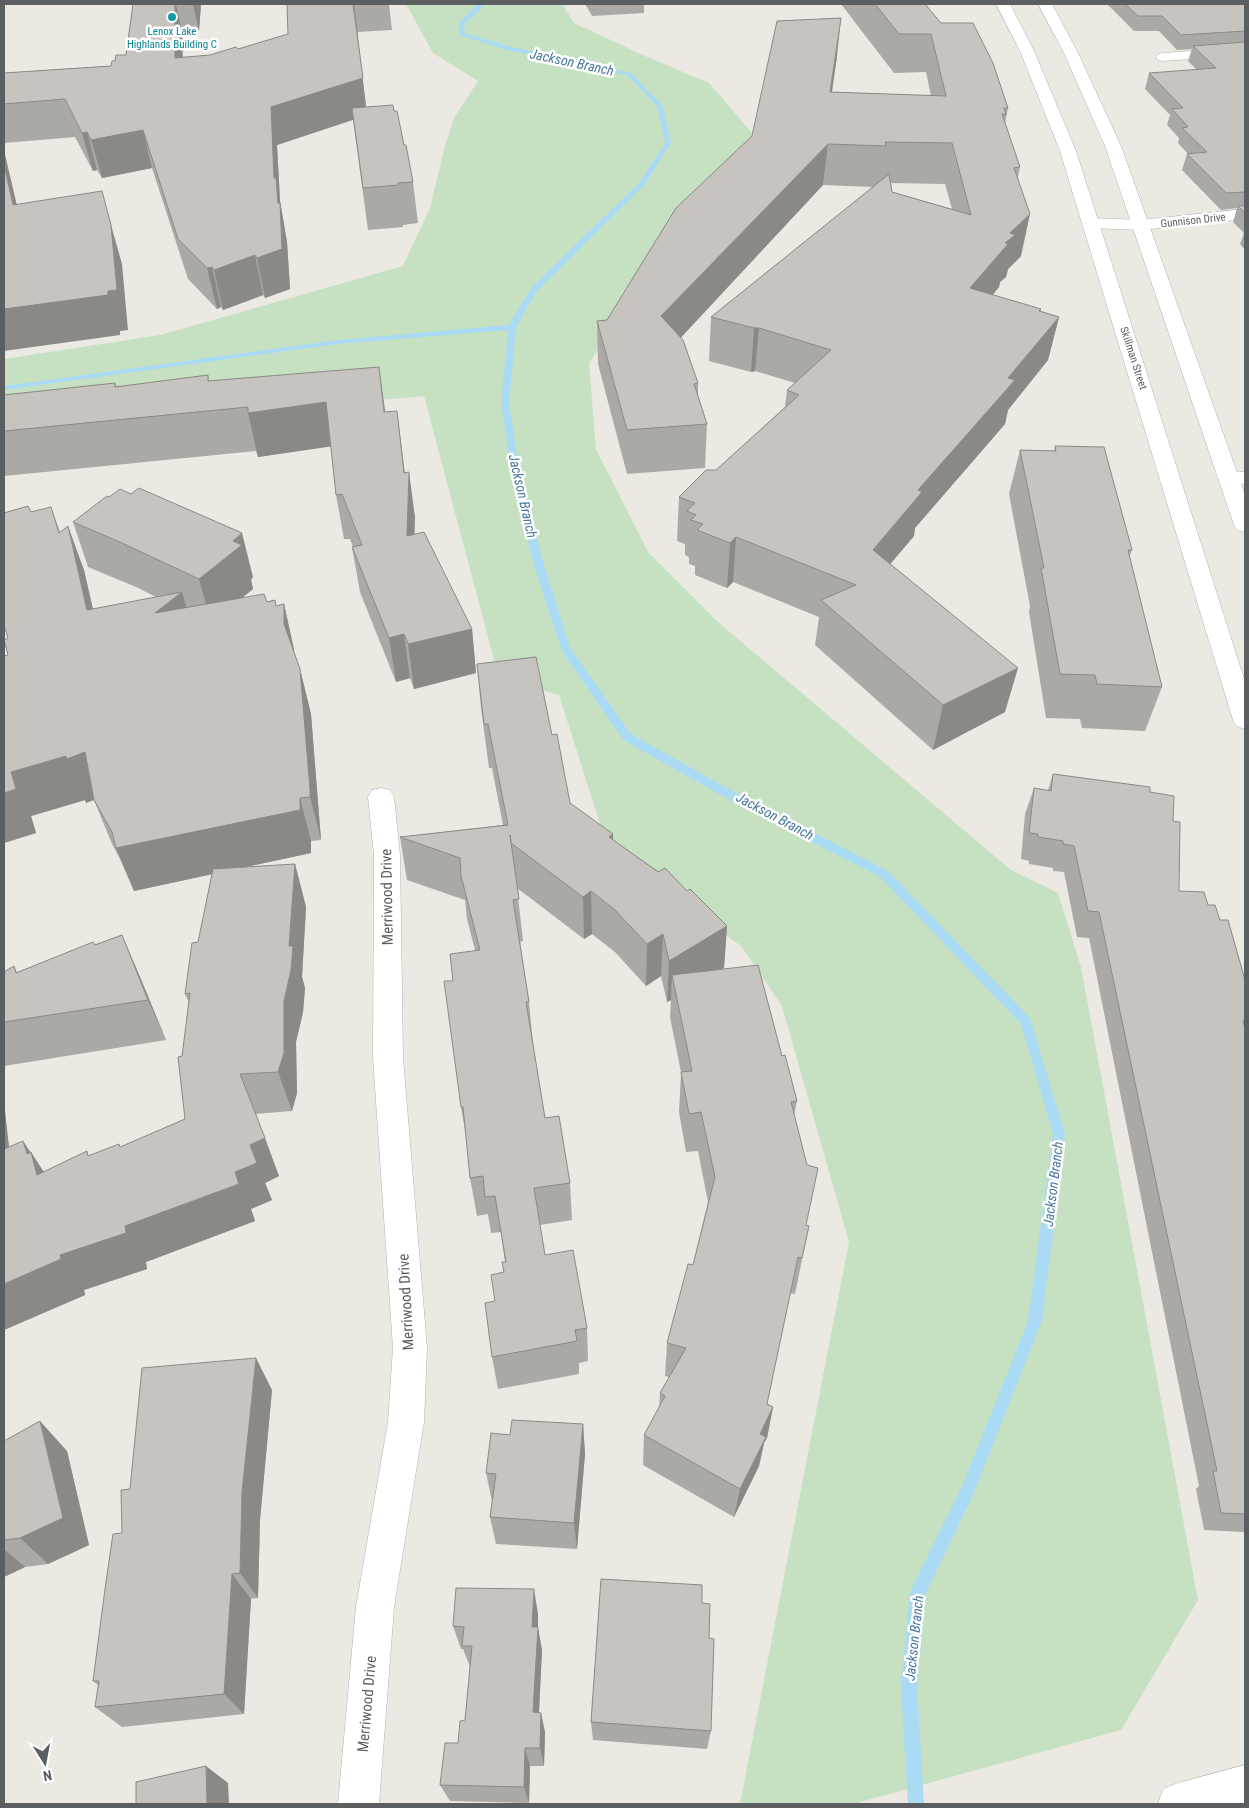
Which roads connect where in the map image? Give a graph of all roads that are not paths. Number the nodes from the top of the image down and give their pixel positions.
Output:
1 (1003, 4) edge
2 (1045, 4) edge
3 (1012, 19) junction
4 (1054, 20) junction
5 (1245, 51) edge
6 (1164, 57) dead end
7 (1245, 214) edge
8 (1091, 222) junction
9 (1141, 225) junction
10 (1237, 477) edge
11 (1245, 525) edge
12 (1245, 720) edge
13 (381, 797) dead end
14 (1245, 1785) edge
15 (358, 1804) edge
16 (1178, 1804) edge

1 - 3 main road, Skillman Street
2 - 4 main road
3 - 4 main road
3 - 8 main road, Skillman Street
4 - 9 main road
5 - 6 main road
7 - 9 main road, Gunnison Drive
8 - 9 main road, Gunnison Drive
8 - 12 main road, Skillman Street
9 - 10 main road
10 - 11 main road
13 - 15 main road, Merriwood Drive
14 - 16 main road

